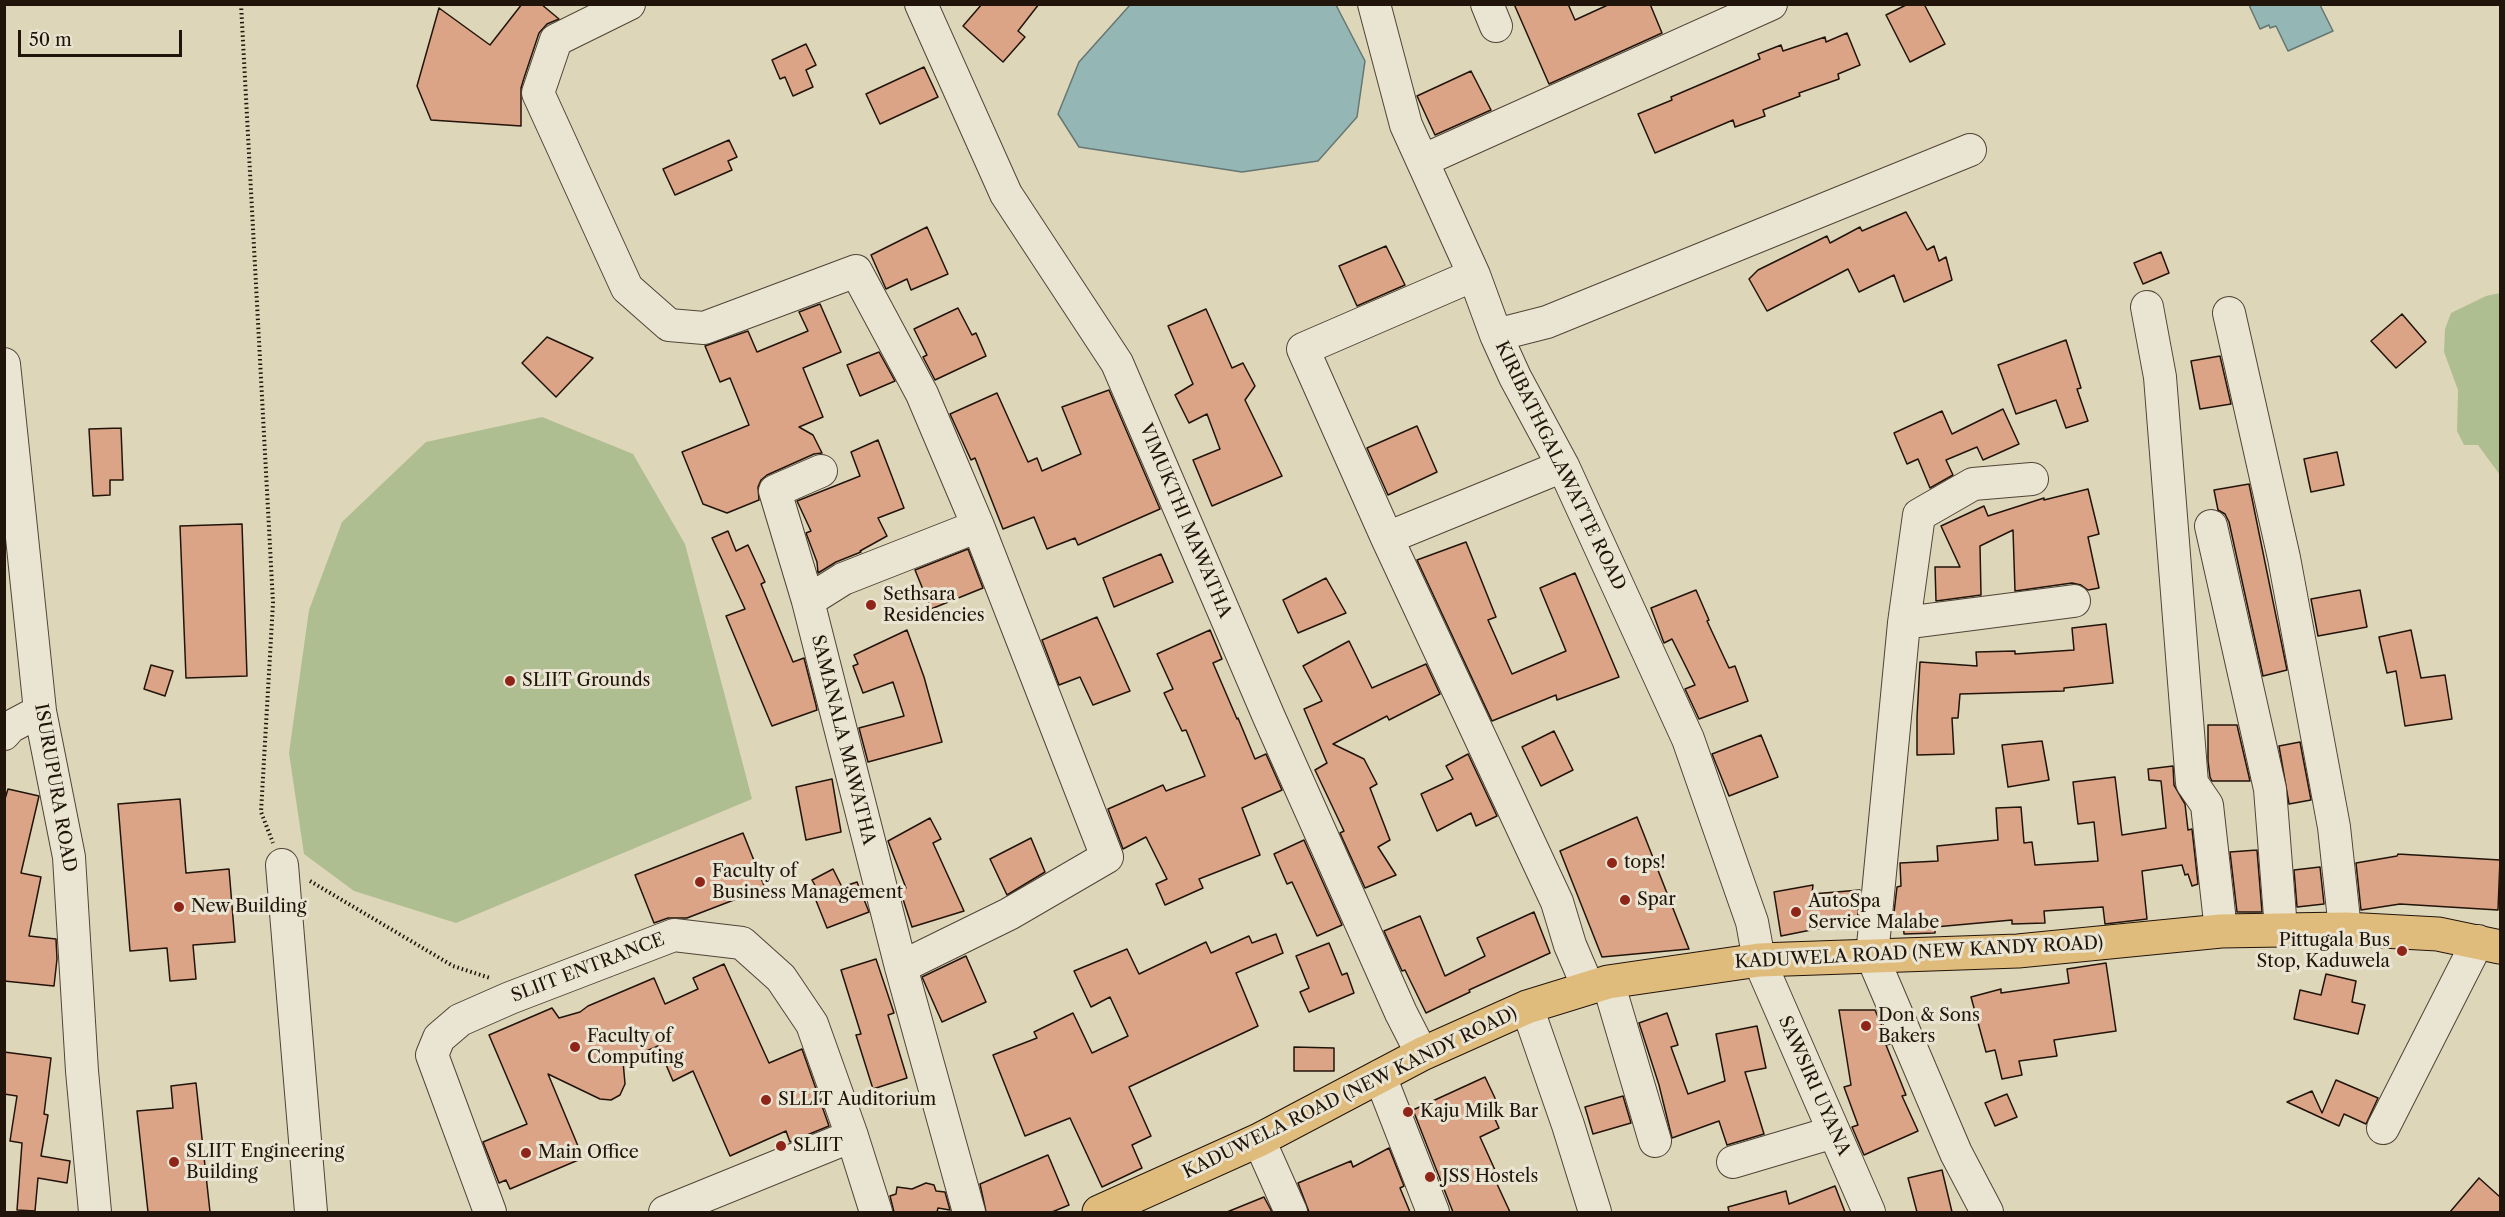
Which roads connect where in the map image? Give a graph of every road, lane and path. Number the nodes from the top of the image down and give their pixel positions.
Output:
1 (241, 4) edge
2 (628, 4) edge
3 (1374, 4) edge
4 (1771, 4) edge
5 (933, 12) edge
6 (1970, 150) dead end
7 (1424, 160) junction
8 (1474, 275) junction
9 (2147, 308) dead end
10 (2229, 313) dead end
11 (1496, 336) junction
12 (4, 364) edge
13 (1563, 466) junction
14 (821, 471) dead end
15 (2032, 479) dead end
16 (978, 526) junction
17 (2211, 526) dead end
18 (1387, 538) junction
19 (808, 601) junction
20 (2074, 601) dead end
21 (1904, 623) junction
22 (40, 711) junction
23 (4, 734) edge
24 (282, 865) junction
25 (2281, 929) junction
26 (2345, 929) junction
27 (2221, 931) junction
28 (2489, 944) edge
29 (1872, 956) junction
30 (1759, 960) junction
31 (901, 968) junction
32 (500, 982) dead end
33 (1598, 984) junction
34 (1527, 1007) junction
35 (1422, 1054) junction
36 (1380, 1076) junction
37 (2382, 1128) dead end
38 (1834, 1132) junction
39 (852, 1136) junction
40 (1259, 1140) junction
41 (1655, 1141) dead end
42 (1733, 1162) dead end
43 (95, 1212) edge
44 (311, 1212) edge
45 (490, 1212) edge
46 (665, 1212) edge
47 (876, 1212) edge
48 (969, 1212) edge
49 (1099, 1212) edge
50 (1291, 1212) edge
51 (1433, 1212) edge
52 (1595, 1212) edge
53 (1869, 1212) edge
54 (1987, 1212) edge

1 - 24 path
2 - 16 street
3 - 7 street, KIRIBATHGALAWATTE ROAD
4 - 7 street
5 - 35 street, VIMUKTHI MAWATHA
6 - 11 street
7 - 8 street, KIRIBATHGALAWATTE ROAD
8 - 11 street, KIRIBATHGALAWATTE ROAD
8 - 18 street
9 - 27 street
10 - 26 street
11 - 13 street, KIRIBATHGALAWATTE ROAD
12 - 22 street, ISURUPURA ROAD
13 - 18 street
13 - 30 street, KIRIBATHGALAWATTE ROAD
14 - 19 street, SAMANALA MAWATHA
15 - 21 street
16 - 19 street
16 - 31 street
17 - 25 street
18 - 33 street
19 - 31 street, SAMANALA MAWATHA
20 - 21 street
21 - 29 street
22 - 23 street
22 - 43 street, ISURUPURA ROAD
24 - 32 path
24 - 44 street
25 - 26 main road, KADUWELA ROAD (NEW KANDY ROAD)
25 - 27 main road, KADUWELA ROAD (NEW KANDY ROAD)
26 - 28 main road, KADUWELA ROAD (NEW KANDY ROAD)
27 - 29 main road, KADUWELA ROAD (NEW KANDY ROAD)
28 - 37 street
29 - 30 main road, KADUWELA ROAD (NEW KANDY ROAD)
29 - 54 street
30 - 33 main road, KADUWELA ROAD (NEW KANDY ROAD)
30 - 38 street, SAWSIRI UYANA
31 - 48 street, SAMANALA MAWATHA
33 - 34 main road, KADUWELA ROAD (NEW KANDY ROAD)
33 - 41 street
34 - 35 main road, KADUWELA ROAD (NEW KANDY ROAD)
34 - 52 street
35 - 36 main road, KADUWELA ROAD (NEW KANDY ROAD)
36 - 40 main road, KADUWELA ROAD (NEW KANDY ROAD)
36 - 51 street
38 - 42 street
38 - 53 street, SAWSIRI UYANA
39 - 45 street, SLIIT ENTRANCE
39 - 46 street
39 - 47 street, SLIIT ENTRANCE
40 - 49 main road, KADUWELA ROAD (NEW KANDY ROAD)
40 - 50 street

